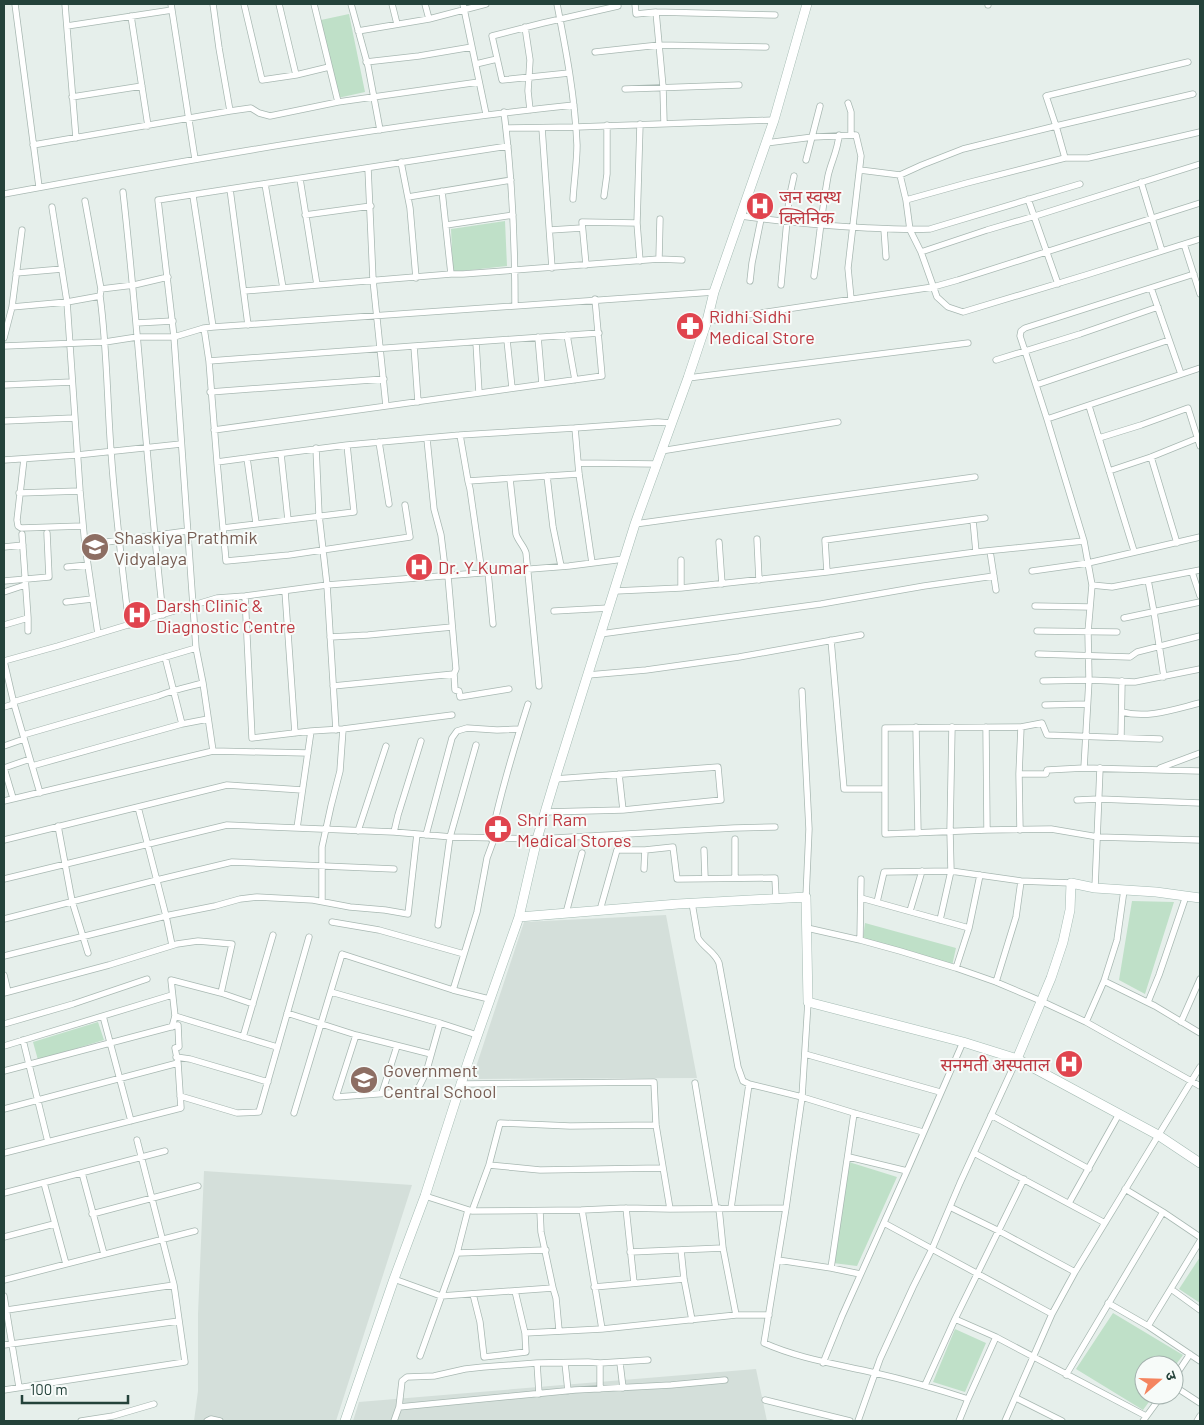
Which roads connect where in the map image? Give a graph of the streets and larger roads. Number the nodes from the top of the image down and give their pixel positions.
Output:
1 (15, 4) edge
2 (65, 4) edge
3 (213, 4) edge
4 (244, 4) edge
5 (279, 4) edge
6 (314, 4) edge
7 (351, 4) edge
8 (392, 4) edge
9 (425, 4) edge
10 (486, 4) edge
11 (557, 4) edge
12 (635, 4) edge
13 (806, 4) edge
14 (618, 6) dead end
15 (171, 7) edge
16 (463, 7) edge
17 (656, 12) junction
18 (775, 15) dead end
19 (131, 16) junction
20 (430, 19) junction
21 (560, 19) junction
22 (396, 24) junction
23 (67, 26) junction
24 (525, 27) junction
25 (358, 31) junction
26 (659, 45) junction
27 (766, 46) dead end
28 (472, 47) junction
29 (595, 52) dead end
30 (497, 59) junction
31 (366, 62) junction
32 (1188, 62) dead end
33 (476, 64) junction
34 (330, 67) junction
35 (570, 73) junction
36 (296, 75) junction
37 (529, 78) junction
38 (479, 82) junction
39 (739, 85) dead end
40 (142, 86) junction
41 (663, 87) junction
42 (624, 89) dead end
43 (1193, 94) dead end
44 (72, 97) junction
45 (374, 97) junction
46 (338, 102) junction
47 (848, 104) dead end
48 (574, 105) junction
49 (820, 106) dead end
50 (530, 110) junction
51 (230, 111) junction
52 (504, 112) junction
53 (486, 114) junction
54 (188, 119) junction
55 (774, 120) junction
56 (640, 124) junction
57 (664, 124) junction
58 (148, 126) junction
59 (607, 126) junction
60 (1056, 126) junction
61 (576, 127) junction
62 (506, 128) junction
63 (542, 128) junction
64 (380, 130) junction
65 (1200, 132) edge
66 (839, 135) junction
67 (851, 135) junction
68 (813, 137) junction
69 (76, 138) junction
70 (766, 143) junction
71 (33, 144) junction
72 (508, 146) junction
73 (1066, 158) junction
74 (195, 159) junction
75 (806, 160) dead end
76 (401, 162) junction
77 (1200, 164) edge
78 (368, 168) junction
79 (860, 170) junction
80 (900, 175) junction
81 (794, 176) dead end
82 (300, 179) junction
83 (511, 180) junction
84 (1141, 182) junction
85 (265, 184) junction
86 (1080, 184) dead end
87 (39, 187) junction
88 (230, 189) junction
89 (123, 192) dead end
90 (442, 192) junction
91 (4, 194) edge
92 (194, 196) junction
93 (604, 196) dead end
94 (408, 197) junction
95 (573, 199) dead end
96 (1028, 199) junction
97 (906, 200) junction
98 (85, 201) dead end
99 (1200, 203) edge
100 (371, 206) junction
101 (52, 207) dead end
102 (305, 215) junction
103 (513, 216) junction
104 (741, 216) junction
105 (1035, 216) junction
106 (1152, 218) junction
107 (660, 219) dead end
108 (761, 219) junction
109 (787, 222) junction
110 (637, 223) junction
111 (446, 225) junction
112 (820, 225) junction
113 (582, 228) junction
114 (853, 228) junction
115 (884, 229) junction
116 (22, 230) dead end
117 (550, 230) junction
118 (910, 230) junction
119 (1200, 238) edge
120 (1184, 244) junction
121 (1046, 251) junction
122 (1162, 251) junction
123 (921, 252) junction
124 (886, 258) dead end
125 (659, 259) junction
126 (682, 260) dead end
127 (640, 261) junction
128 (586, 265) junction
129 (552, 268) junction
130 (62, 269) junction
131 (515, 270) junction
132 (16, 273) junction
133 (450, 274) junction
134 (1194, 274) junction
135 (814, 276) dead end
136 (168, 277) junction
137 (416, 278) junction
138 (373, 280) junction
139 (750, 281) dead end
140 (1058, 284) junction
141 (134, 285) junction
142 (317, 285) junction
143 (780, 285) dead end
144 (933, 286) junction
145 (283, 288) junction
146 (1151, 288) junction
147 (101, 289) junction
148 (244, 291) junction
149 (714, 292) junction
150 (1200, 294) edge
151 (100, 296) junction
152 (595, 299) junction
153 (851, 299) junction
154 (67, 302) junction
155 (515, 306) junction
156 (12, 307) junction
157 (1158, 307) junction
158 (376, 315) junction
159 (173, 321) junction
160 (707, 321) junction
161 (136, 323) junction
162 (248, 325) junction
163 (213, 327) junction
164 (204, 328) junction
165 (599, 332) junction
166 (567, 335) junction
167 (137, 337) junction
168 (174, 337) junction
169 (538, 337) junction
170 (4, 338) edge
171 (507, 340) junction
172 (1169, 340) junction
173 (105, 342) junction
174 (476, 342) junction
175 (70, 343) junction
176 (968, 343) dead end
177 (4, 346) edge
178 (414, 346) junction
179 (381, 349) junction
180 (1024, 351) junction
181 (996, 360) dead end
182 (209, 361) junction
183 (1200, 368) edge
184 (1181, 374) junction
185 (688, 378) junction
186 (384, 379) junction
187 (575, 380) junction
188 (72, 382) junction
189 (542, 384) junction
190 (4, 385) edge
191 (1036, 386) junction
192 (512, 388) junction
193 (210, 392) junction
194 (479, 393) junction
195 (418, 402) junction
196 (386, 406) junction
197 (1089, 406) junction
198 (74, 418) junction
199 (1047, 419) junction
200 (4, 421) edge
201 (838, 422) dead end
202 (671, 423) junction
203 (575, 428) junction
204 (214, 430) junction
205 (460, 435) junction
206 (1099, 438) junction
207 (1198, 438) junction
208 (427, 439) junction
209 (379, 442) junction
210 (181, 444) junction
211 (346, 445) junction
212 (1200, 446) edge
213 (146, 447) junction
214 (316, 448) junction
215 (111, 451) junction
216 (661, 451) junction
217 (281, 454) junction
218 (78, 455) junction
219 (1151, 457) junction
220 (24, 458) junction
221 (248, 458) junction
222 (4, 460) edge
223 (217, 462) junction
224 (578, 463) junction
225 (656, 464) junction
226 (1109, 471) junction
227 (578, 474) junction
228 (547, 476) junction
229 (975, 477) dead end
230 (510, 479) junction
231 (468, 481) junction
232 (80, 492) junction
233 (19, 493) junction
234 (389, 504) dead end
235 (405, 504) dead end
236 (320, 516) junction
237 (985, 518) dead end
238 (288, 520) junction
239 (973, 520) junction
240 (256, 523) junction
241 (635, 524) junction
242 (83, 526) junction
243 (223, 528) junction
244 (187, 531) junction
245 (47, 533) dead end
246 (22, 534) dead end
247 (154, 536) junction
248 (1200, 537) edge
249 (757, 539) dead end
250 (119, 541) junction
251 (1084, 541) junction
252 (718, 542) dead end
253 (1177, 543) junction
254 (85, 545) junction
255 (23, 546) junction
256 (4, 547) edge
257 (323, 550) junction
258 (990, 551) junction
259 (1134, 551) junction
260 (976, 552) junction
261 (624, 559) junction
262 (680, 560) dead end
263 (592, 563) junction
264 (1088, 563) junction
265 (88, 565) junction
266 (561, 566) junction
267 (67, 567) dead end
268 (528, 569) junction
269 (1200, 570) edge
270 (1032, 571) dead end
271 (827, 572) junction
272 (1192, 572) junction
273 (485, 573) junction
274 (447, 576) junction
275 (994, 576) junction
276 (759, 580) junction
277 (1148, 580) junction
278 (4, 581) edge
279 (25, 582) junction
280 (722, 584) junction
281 (327, 585) junction
282 (1092, 586) junction
283 (682, 588) junction
284 (996, 590) dead end
285 (285, 591) junction
286 (615, 591) junction
287 (4, 592) edge
288 (245, 596) junction
289 (1200, 596) edge
290 (92, 599) junction
291 (66, 602) dead end
292 (1200, 602) edge
293 (194, 605) junction
294 (1035, 606) dead end
295 (1090, 607) junction
296 (609, 608) junction
297 (554, 611) dead end
298 (1154, 612) junction
299 (163, 615) junction
300 (28, 618) junction
301 (1124, 618) dead end
302 (493, 624) dead end
303 (4, 625) edge
304 (129, 625) junction
305 (452, 626) junction
306 (28, 631) dead end
307 (1037, 631) dead end
308 (1088, 632) junction
309 (1118, 632) dead end
310 (98, 634) junction
311 (600, 634) junction
312 (861, 635) dead end
313 (1200, 636) edge
314 (330, 637) junction
315 (831, 640) junction
316 (1160, 646) junction
317 (196, 648) junction
318 (1038, 654) dead end
319 (1088, 656) junction
320 (165, 657) junction
321 (4, 661) edge
322 (1200, 669) edge
323 (454, 674) junction
324 (588, 675) junction
325 (1164, 677) junction
326 (1089, 680) junction
327 (1044, 681) dead end
328 (1122, 681) junction
329 (203, 683) junction
330 (333, 686) junction
331 (538, 686) dead end
332 (509, 689) dead end
333 (174, 690) junction
334 (802, 690) dead end
335 (14, 703) junction
336 (1200, 703) edge
337 (528, 704) dead end
338 (1086, 704) junction
339 (1045, 705) dead end
340 (4, 706) edge
341 (1122, 712) junction
342 (452, 715) dead end
343 (208, 719) junction
344 (182, 724) junction
345 (952, 726) junction
346 (916, 727) junction
347 (986, 727) junction
348 (1021, 727) junction
349 (520, 728) junction
350 (343, 729) junction
351 (336, 730) junction
352 (311, 731) junction
353 (295, 733) junction
354 (1085, 736) junction
355 (24, 737) junction
356 (1121, 737) junction
357 (1160, 739) dead end
358 (421, 741) dead end
359 (476, 745) dead end
360 (4, 746) edge
361 (386, 746) dead end
362 (213, 751) junction
363 (308, 753) junction
364 (1200, 754) edge
365 (30, 759) junction
366 (32, 766) junction
367 (4, 768) edge
368 (1084, 768) junction
369 (1100, 768) junction
370 (1156, 769) junction
371 (1200, 772) edge
372 (619, 774) junction
373 (1019, 774) junction
374 (555, 779) junction
375 (885, 789) junction
376 (302, 790) junction
377 (40, 793) junction
378 (13, 798) junction
379 (1100, 799) junction
380 (1077, 800) dead end
381 (4, 801) edge
382 (1200, 803) edge
383 (138, 807) junction
384 (623, 810) junction
385 (545, 812) junction
386 (58, 826) junction
387 (775, 827) dead end
388 (297, 828) junction
389 (326, 829) junction
390 (358, 830) junction
391 (987, 830) junction
392 (1020, 830) junction
393 (950, 831) junction
394 (394, 832) junction
395 (918, 833) junction
396 (416, 834) junction
397 (426, 835) junction
398 (450, 837) junction
399 (1098, 837) junction
400 (735, 838) dead end
401 (492, 839) junction
402 (537, 839) junction
403 (4, 840) edge
404 (1200, 840) edge
405 (147, 844) junction
406 (645, 850) junction
407 (704, 850) dead end
408 (582, 853) dead end
409 (65, 863) junction
410 (323, 865) junction
411 (394, 869) dead end
412 (644, 869) dead end
413 (922, 871) junction
414 (951, 871) junction
415 (980, 875) junction
416 (705, 878) junction
417 (735, 878) junction
418 (4, 879) edge
419 (861, 879) dead end
420 (156, 880) junction
421 (1021, 881) junction
422 (1070, 883) junction
423 (1095, 888) junction
424 (1124, 890) junction
425 (1186, 896) junction
426 (806, 897) junction
427 (776, 898) junction
428 (861, 898) junction
429 (1200, 898) edge
430 (72, 901) junction
431 (322, 901) junction
432 (877, 902) junction
433 (692, 903) junction
434 (600, 910) junction
435 (910, 911) junction
436 (566, 913) junction
437 (166, 916) junction
438 (519, 917) junction
439 (4, 919) edge
440 (940, 920) junction
441 (332, 922) dead end
442 (438, 925) dead end
443 (807, 928) junction
444 (969, 928) junction
445 (273, 935) dead end
446 (83, 937) junction
447 (309, 937) dead end
448 (860, 940) junction
449 (172, 946) junction
450 (88, 953) dead end
451 (464, 954) junction
452 (4, 956) edge
453 (956, 968) junction
454 (4, 975) edge
455 (147, 979) dead end
456 (1200, 979) edge
457 (1104, 981) junction
458 (996, 982) junction
459 (453, 990) junction
460 (6, 992) edge
461 (331, 992) junction
462 (221, 993) junction
463 (172, 995) junction
464 (490, 999) junction
465 (1041, 1001) junction
466 (808, 1002) junction
467 (1148, 1002) junction
468 (253, 1004) junction
469 (287, 1013) junction
470 (103, 1016) junction
471 (175, 1016) junction
472 (1086, 1022) junction
473 (1182, 1022) junction
474 (440, 1023) junction
475 (4, 1024) edge
476 (321, 1024) junction
477 (172, 1028) junction
478 (1200, 1033) edge
479 (356, 1035) junction
480 (477, 1035) junction
481 (243, 1037) junction
482 (24, 1040) junction
483 (963, 1042) junction
484 (110, 1043) junction
485 (4, 1046) edge
486 (397, 1046) junction
487 (277, 1047) junction
488 (431, 1054) junction
489 (805, 1054) junction
490 (1017, 1059) junction
491 (177, 1060) junction
492 (29, 1064) junction
493 (1200, 1067) edge
494 (4, 1071) edge
495 (120, 1079) junction
496 (1191, 1080) junction
497 (268, 1082) junction
498 (461, 1084) junction
499 (695, 1084) dead end
500 (749, 1084) junction
501 (1200, 1086) edge
502 (940, 1092) junction
503 (382, 1093) junction
504 (180, 1096) junction
505 (802, 1097) junction
506 (38, 1100) junction
507 (4, 1109) edge
508 (294, 1112) dead end
509 (854, 1113) junction
510 (1119, 1114) junction
511 (992, 1115) junction
512 (131, 1121) junction
513 (656, 1125) junction
514 (923, 1132) junction
515 (1158, 1135) junction
516 (136, 1140) dead end
517 (48, 1142) junction
518 (166, 1151) dead end
519 (4, 1153) edge
520 (974, 1153) junction
521 (849, 1157) junction
522 (141, 1158) junction
523 (1200, 1163) edge
524 (489, 1165) junction
525 (662, 1168) junction
526 (1089, 1169) junction
527 (907, 1171) junction
528 (82, 1173) junction
529 (1024, 1179) junction
530 (44, 1183) junction
531 (198, 1186) dead end
532 (1125, 1189) junction
533 (4, 1193) edge
534 (425, 1196) junction
535 (152, 1198) junction
536 (1070, 1203) junction
537 (950, 1207) junction
538 (626, 1208) junction
539 (718, 1208) junction
540 (730, 1208) junction
541 (786, 1208) junction
542 (670, 1209) junction
543 (470, 1210) junction
544 (540, 1210) junction
545 (582, 1210) junction
546 (1163, 1212) junction
547 (92, 1214) junction
548 (884, 1223) junction
549 (1105, 1223) junction
550 (54, 1224) junction
551 (195, 1231) dead end
552 (999, 1231) junction
553 (1200, 1236) edge
554 (4, 1237) edge
555 (163, 1239) junction
556 (1200, 1241) edge
557 (723, 1248) junction
558 (932, 1249) junction
559 (546, 1250) junction
560 (681, 1250) junction
561 (630, 1252) junction
562 (457, 1253) junction
563 (104, 1254) junction
564 (778, 1260) junction
565 (66, 1264) junction
566 (831, 1268) junction
567 (1075, 1272) junction
568 (860, 1274) junction
569 (977, 1274) junction
570 (684, 1278) junction
571 (394, 1279) junction
572 (4, 1280) edge
573 (634, 1283) junction
574 (174, 1285) junction
575 (594, 1287) junction
576 (553, 1288) junction
577 (1171, 1290) junction
578 (515, 1291) junction
579 (473, 1294) junction
580 (4, 1296) edge
581 (441, 1296) junction
582 (1108, 1303) junction
583 (7, 1310) junction
584 (1200, 1310) edge
585 (1052, 1314) junction
586 (736, 1315) junction
587 (769, 1315) junction
588 (955, 1319) junction
589 (692, 1320) junction
590 (179, 1321) junction
591 (1148, 1326) junction
592 (602, 1329) junction
593 (559, 1330) junction
594 (525, 1333) junction
595 (996, 1337) junction
596 (12, 1344) junction
597 (4, 1345) edge
598 (1190, 1354) junction
599 (420, 1356) dead end
600 (1034, 1356) junction
601 (648, 1360) dead end
602 (1200, 1361) edge
603 (537, 1363) junction
604 (565, 1363) junction
605 (600, 1363) junction
606 (620, 1363) junction
607 (823, 1363) junction
608 (1184, 1363) edge
609 (874, 1373) junction
610 (1066, 1375) junction
611 (725, 1380) dead end
612 (926, 1385) junction
613 (19, 1387) junction
614 (623, 1388) junction
615 (600, 1389) junction
616 (4, 1390) edge
617 (568, 1391) junction
618 (1184, 1393) edge
619 (539, 1394) junction
620 (1016, 1398) junction
621 (968, 1399) junction
622 (765, 1400) dead end
623 (1200, 1403) edge
624 (154, 1404) dead end
625 (1154, 1405) edge
626 (399, 1407) junction
627 (1200, 1416) edge
628 (114, 1418) edge
629 (1144, 1419) edge
630 (81, 1421) edge
631 (207, 1421) edge
632 (220, 1421) edge
633 (345, 1421) edge
634 (394, 1421) edge
635 (850, 1421) edge
636 (858, 1421) edge
637 (959, 1421) edge
638 (1005, 1421) edge
639 (1062, 1421) edge
640 (1197, 1421) edge

1 - 71 street
2 - 23 street
3 - 51 street
4 - 36 street
5 - 36 street
6 - 34 street
7 - 25 street
8 - 22 street
9 - 20 street
10 - 16 street
11 - 21 street
12 - 17 street
13 - 55 street
14 - 21 street
15 - 19 street
15 - 54 street
16 - 20 street
16 - 28 street
17 - 18 street
17 - 26 street
19 - 23 street
19 - 40 street
20 - 22 street
21 - 24 street
21 - 35 street
22 - 25 street
23 - 44 street
24 - 30 street
24 - 37 street
25 - 31 street
26 - 27 street
26 - 29 street
26 - 41 street
28 - 31 street
28 - 33 street
30 - 33 street
30 - 37 street
31 - 45 street
32 - 60 street
33 - 38 street
34 - 36 street
34 - 46 street
35 - 37 street
35 - 48 street
37 - 50 street
38 - 45 street
38 - 53 street
39 - 41 street
40 - 44 street
40 - 58 street
41 - 42 street
41 - 57 street
43 - 60 street
44 - 69 street
45 - 46 street
45 - 64 street
46 - 51 street
47 - 67 street
48 - 50 street
48 - 61 street
49 - 68 street
50 - 52 street
51 - 54 street
52 - 53 street
52 - 62 street
53 - 64 street
54 - 58 street
54 - 74 street
55 - 57 street
55 - 70 street
56 - 57 street
56 - 59 street
56 - 110 street
58 - 69 street
59 - 61 street
59 - 93 street
60 - 73 street
60 - 80 street
61 - 63 street
61 - 95 street
62 - 63 street
62 - 72 street
63 - 117 street
64 - 74 street
65 - 73 street
66 - 67 street
66 - 68 street
66 - 112 street
67 - 79 street
68 - 70 street
68 - 75 street
69 - 71 street
70 - 104 street
71 - 87 street
72 - 76 street
72 - 83 street
73 - 97 street
74 - 87 street
76 - 78 street
76 - 94 street
77 - 84 street
78 - 82 street
78 - 100 street
79 - 80 street
79 - 114 street
80 - 97 street
81 - 109 street
82 - 85 street
82 - 102 street
83 - 90 street
83 - 103 street
84 - 105 street
84 - 106 street
85 - 88 street
85 - 145 street
86 - 96 street
87 - 91 street
88 - 92 street
88 - 148 street
89 - 141 street
90 - 94 street
90 - 111 street
92 - 136 street
92 - 163 street
94 - 137 street
96 - 105 street
96 - 118 street
97 - 118 street
98 - 147 street
99 - 106 street
100 - 102 street
100 - 138 street
101 - 130 street
102 - 142 street
103 - 111 street
103 - 131 street
104 - 108 street
104 - 149 street
105 - 121 street
105 - 123 street
106 - 121 street
106 - 122 street
107 - 125 street
108 - 109 street
108 - 139 street
109 - 112 street
109 - 143 street
110 - 113 street
110 - 127 street
111 - 133 street
112 - 114 street
112 - 135 street
113 - 117 street
113 - 128 street
114 - 115 street
114 - 153 street
115 - 118 street
115 - 124 street
116 - 132 street
117 - 129 street
118 - 123 street
119 - 120 street
120 - 122 street
120 - 134 street
121 - 140 street
121 - 144 street
122 - 140 street
123 - 144 street
125 - 126 street
125 - 127 street
127 - 128 street
128 - 129 street
129 - 131 street
130 - 132 street
130 - 154 street
131 - 133 street
131 - 155 street
132 - 156 street
133 - 137 street
134 - 146 street
134 - 150 street
136 - 141 street
136 - 159 street
137 - 138 street
138 - 142 street
138 - 158 street
140 - 144 street
141 - 147 street
141 - 161 street
142 - 145 street
144 - 153 street
145 - 148 street
146 - 157 street
146 - 180 street
147 - 151 street
148 - 162 street
149 - 152 street
149 - 160 street
151 - 154 street
151 - 173 street
152 - 155 street
152 - 165 street
153 - 160 street
154 - 156 street
154 - 175 street
155 - 158 street
156 - 170 street
157 - 172 street
157 - 180 street
158 - 162 street
158 - 179 street
159 - 161 street
159 - 168 street
160 - 185 street
161 - 167 street
162 - 163 street
163 - 164 street
164 - 168 street
164 - 182 street
165 - 166 street
165 - 187 street
166 - 169 street
166 - 187 street
167 - 168 street
167 - 173 street
167 - 213 street
168 - 210 street
169 - 171 street
169 - 189 street
171 - 174 street
171 - 192 street
172 - 184 street
172 - 191 street
173 - 175 street
173 - 215 street
174 - 178 street
174 - 194 street
175 - 177 street
175 - 188 street
176 - 185 street
178 - 179 street
178 - 195 street
179 - 182 street
179 - 186 street
180 - 181 street
180 - 191 street
182 - 193 street
183 - 184 street
184 - 197 street
185 - 202 street
186 - 193 street
186 - 196 street
187 - 189 street
188 - 190 street
188 - 198 street
189 - 192 street
191 - 199 street
192 - 194 street
193 - 204 street
194 - 195 street
195 - 196 street
196 - 204 street
197 - 199 street
197 - 206 street
198 - 200 street
198 - 218 street
199 - 251 street
201 - 216 street
202 - 203 street
202 - 216 street
203 - 205 street
203 - 224 street
204 - 223 street
205 - 208 street
205 - 231 street
206 - 207 street
206 - 226 street
207 - 212 street
207 - 219 street
208 - 209 street
208 - 274 street
209 - 211 street
209 - 234 street
210 - 213 street
210 - 244 street
211 - 214 street
211 - 236 street
213 - 215 street
213 - 247 street
214 - 217 street
214 - 236 street
215 - 218 street
215 - 250 street
216 - 225 street
217 - 221 street
217 - 238 street
218 - 220 street
218 - 232 street
219 - 226 street
219 - 253 street
220 - 222 street
220 - 233 street
221 - 223 street
221 - 240 street
223 - 243 street
224 - 225 street
224 - 227 street
225 - 241 street
226 - 259 street
227 - 228 street
227 - 263 street
228 - 230 street
228 - 266 street
229 - 241 street
230 - 231 street
230 - 268 street
231 - 273 street
232 - 233 street
232 - 242 street
233 - 242 street
235 - 257 street
236 - 238 street
236 - 257 street
237 - 239 street
238 - 240 street
239 - 260 street
239 - 271 street
240 - 243 street
241 - 261 street
242 - 254 street
243 - 257 street
244 - 247 street
244 - 293 street
245 - 279 street
246 - 255 street
247 - 250 street
247 - 299 street
248 - 253 street
249 - 276 street
250 - 254 street
250 - 304 street
251 - 258 street
251 - 264 street
252 - 280 street
253 - 259 street
254 - 265 street
255 - 256 street
255 - 279 street
257 - 281 street
258 - 260 street
258 - 275 street
259 - 264 street
260 - 271 street
261 - 263 street
261 - 286 street
262 - 283 street
263 - 266 street
264 - 270 street
264 - 282 street
265 - 267 street
265 - 290 street
266 - 268 street
268 - 273 street
268 - 331 street
269 - 272 street
271 - 276 street
272 - 277 street
272 - 289 street
273 - 274 street
273 - 302 street
274 - 281 street
274 - 305 street
275 - 284 street
275 - 311 street
276 - 280 street
277 - 282 street
277 - 298 street
278 - 279 street
279 - 287 street
279 - 300 street
280 - 283 street
281 - 285 street
281 - 314 street
282 - 295 street
283 - 286 street
285 - 288 street
285 - 353 street
286 - 296 street
288 - 293 street
288 - 353 street
290 - 291 street
290 - 310 street
292 - 298 street
293 - 299 street
293 - 317 street
294 - 295 street
295 - 308 street
296 - 297 street
296 - 311 street
298 - 301 street
298 - 316 street
299 - 304 street
300 - 303 street
300 - 306 street
304 - 310 street
305 - 314 street
305 - 323 street
307 - 308 street
308 - 309 street
308 - 319 street
310 - 321 street
311 - 324 street
312 - 315 street
313 - 316 street
314 - 330 street
315 - 324 street
315 - 375 street
316 - 319 street
316 - 325 street
317 - 320 street
317 - 329 street
318 - 319 street
319 - 326 street
320 - 333 street
320 - 335 street
321 - 335 street
322 - 325 street
323 - 330 street
323 - 332 street
324 - 374 street
325 - 328 street
326 - 327 street
326 - 328 street
326 - 338 street
328 - 341 street
329 - 333 street
329 - 343 street
330 - 351 street
333 - 344 street
333 - 355 street
334 - 426 street
335 - 340 street
335 - 355 street
336 - 341 street
337 - 349 street
338 - 339 street
338 - 354 street
341 - 356 street
342 - 350 street
343 - 344 street
343 - 362 street
344 - 366 street
345 - 346 street
345 - 347 street
345 - 393 street
346 - 375 street
346 - 395 street
347 - 348 street
347 - 391 street
348 - 354 street
348 - 373 street
349 - 397 street
349 - 401 street
350 - 351 street
350 - 389 street
351 - 352 street
352 - 353 street
352 - 363 street
354 - 356 street
354 - 368 street
355 - 360 street
355 - 365 street
356 - 357 street
358 - 394 street
359 - 398 street
361 - 390 street
362 - 363 street
362 - 377 street
363 - 376 street
364 - 370 street
365 - 366 street
365 - 367 street
366 - 377 street
367 - 378 street
368 - 369 street
368 - 373 street
369 - 370 street
369 - 379 street
370 - 371 street
372 - 374 street
372 - 384 street
372 - 384 street
373 - 392 street
374 - 385 street
375 - 395 street
376 - 383 street
376 - 388 street
377 - 378 street
378 - 381 street
379 - 380 street
379 - 382 street
379 - 399 street
383 - 386 street
383 - 405 street
384 - 385 street
385 - 402 street
386 - 403 street
386 - 409 street
387 - 402 street
388 - 389 street
388 - 405 street
389 - 390 street
389 - 410 street
390 - 394 street
391 - 392 street
391 - 393 street
392 - 399 street
393 - 395 street
393 - 414 street
394 - 396 street
396 - 397 street
396 - 431 street
397 - 398 street
398 - 401 street
398 - 442 street
399 - 404 street
399 - 423 street
400 - 417 street
401 - 402 street
401 - 451 street
402 - 438 street
405 - 409 street
405 - 420 street
406 - 412 street
406 - 416 street
406 - 434 street
407 - 416 street
408 - 436 street
409 - 418 street
409 - 430 street
410 - 411 street
410 - 420 street
410 - 431 street
413 - 414 street
413 - 432 street
413 - 435 street
414 - 415 street
414 - 440 street
415 - 421 street
415 - 444 street
416 - 417 street
417 - 427 street
419 - 428 street
420 - 430 street
420 - 437 street
421 - 422 street
421 - 458 street
422 - 423 street
422 - 465 street
423 - 424 street
424 - 425 street
424 - 457 street
425 - 429 street
425 - 467 street
426 - 427 street
426 - 443 street
427 - 433 street
428 - 432 street
428 - 448 street
430 - 439 street
430 - 446 street
431 - 437 street
432 - 435 street
433 - 434 street
433 - 500 street
434 - 436 street
435 - 440 street
436 - 438 street
437 - 446 street
437 - 449 street
438 - 464 street
440 - 444 street
441 - 451 street
443 - 448 street
443 - 466 street
444 - 453 street
445 - 468 street
446 - 450 street
446 - 452 street
447 - 469 street
448 - 453 street
449 - 460 street
449 - 462 street
451 - 459 street
453 - 458 street
454 - 460 street
455 - 475 street
456 - 473 street
457 - 467 street
457 - 472 street
458 - 465 street
459 - 461 street
459 - 464 street
461 - 474 street
461 - 476 street
462 - 463 street
462 - 468 street
463 - 470 street
463 - 471 street
464 - 480 street
465 - 472 street
465 - 490 street
466 - 483 street
466 - 489 street
467 - 473 street
468 - 481 street
469 - 476 street
469 - 487 street
470 - 482 street
470 - 484 street
471 - 477 street
471 - 481 street
472 - 496 street
473 - 478 street
474 - 480 street
474 - 488 street
476 - 479 street
476 - 508 street
477 - 484 street
477 - 491 street
479 - 486 street
479 - 503 street
480 - 498 street
481 - 487 street
482 - 485 street
482 - 492 street
483 - 490 street
483 - 502 street
484 - 492 street
484 - 495 street
486 - 488 street
486 - 503 street
487 - 497 street
488 - 503 street
489 - 502 street
489 - 505 street
490 - 510 street
490 - 511 street
491 - 495 street
491 - 497 street
491 - 504 street
492 - 494 street
492 - 506 street
493 - 496 street
495 - 506 street
495 - 512 street
496 - 501 street
496 - 515 street
497 - 504 street
498 - 513 street
498 - 534 street
499 - 539 street
500 - 505 street
500 - 540 street
502 - 514 street
504 - 512 street
505 - 509 street
505 - 541 street
506 - 507 street
506 - 517 street
509 - 514 street
509 - 521 street
510 - 515 street
510 - 526 street
511 - 520 street
511 - 526 street
512 - 517 street
513 - 524 street
513 - 525 street
514 - 527 street
515 - 523 street
515 - 532 street
516 - 522 street
517 - 519 street
518 - 522 street
520 - 529 street
520 - 537 street
521 - 527 street
521 - 566 street
522 - 528 street
522 - 535 street
524 - 525 street
524 - 543 street
525 - 542 street
526 - 536 street
527 - 548 street
528 - 530 street
528 - 547 street
529 - 536 street
529 - 552 street
530 - 533 street
530 - 550 street
531 - 535 street
532 - 546 street
532 - 549 street
534 - 543 street
534 - 571 street
535 - 547 street
535 - 555 street
536 - 549 street
537 - 552 street
537 - 558 street
538 - 542 street
538 - 545 street
538 - 561 street
539 - 540 street
539 - 542 street
539 - 557 street
540 - 541 street
541 - 564 street
543 - 544 street
543 - 562 street
544 - 545 street
544 - 559 street
545 - 575 street
546 - 553 street
546 - 582 street
547 - 563 street
548 - 558 street
548 - 568 street
549 - 567 street
550 - 554 street
550 - 565 street
551 - 555 street
552 - 567 street
552 - 569 street
555 - 563 street
555 - 574 street
556 - 577 street
557 - 560 street
557 - 586 street
558 - 569 street
558 - 609 street
559 - 562 street
559 - 576 street
560 - 561 street
560 - 570 street
561 - 573 street
562 - 581 street
563 - 565 street
564 - 566 street
564 - 587 street
565 - 572 street
566 - 568 street
567 - 585 street
568 - 607 street
569 - 585 street
569 - 588 street
570 - 573 street
570 - 589 street
571 - 581 street
571 - 633 street
573 - 575 street
574 - 583 street
574 - 590 street
575 - 592 street
576 - 578 street
576 - 593 street
577 - 584 street
577 - 591 street
578 - 579 street
578 - 594 street
579 - 581 street
579 - 594 street
580 - 583 street
581 - 599 street
582 - 591 street
582 - 610 street
583 - 596 street
585 - 600 street
586 - 587 street
586 - 589 street
587 - 607 street
588 - 595 street
588 - 612 street
589 - 592 street
590 - 596 street
590 - 613 street
591 - 598 street
592 - 593 street
593 - 594 street
595 - 600 street
595 - 621 street
596 - 597 street
596 - 613 street
598 - 602 street
598 - 608 street
600 - 610 street
600 - 620 street
601 - 606 street
603 - 604 street
603 - 619 street
603 - 626 street
604 - 605 street
604 - 617 street
605 - 606 street
605 - 615 street
606 - 614 street
607 - 609 street
609 - 612 street
609 - 636 street
610 - 629 street
611 - 614 street
612 - 621 street
613 - 616 street
614 - 615 street
615 - 617 street
617 - 619 street
618 - 623 street
619 - 626 street
620 - 638 street
620 - 639 street
621 - 637 street
622 - 635 street
624 - 628 street
625 - 629 street
626 - 634 street
627 - 640 street
628 - 630 street
631 - 632 street

